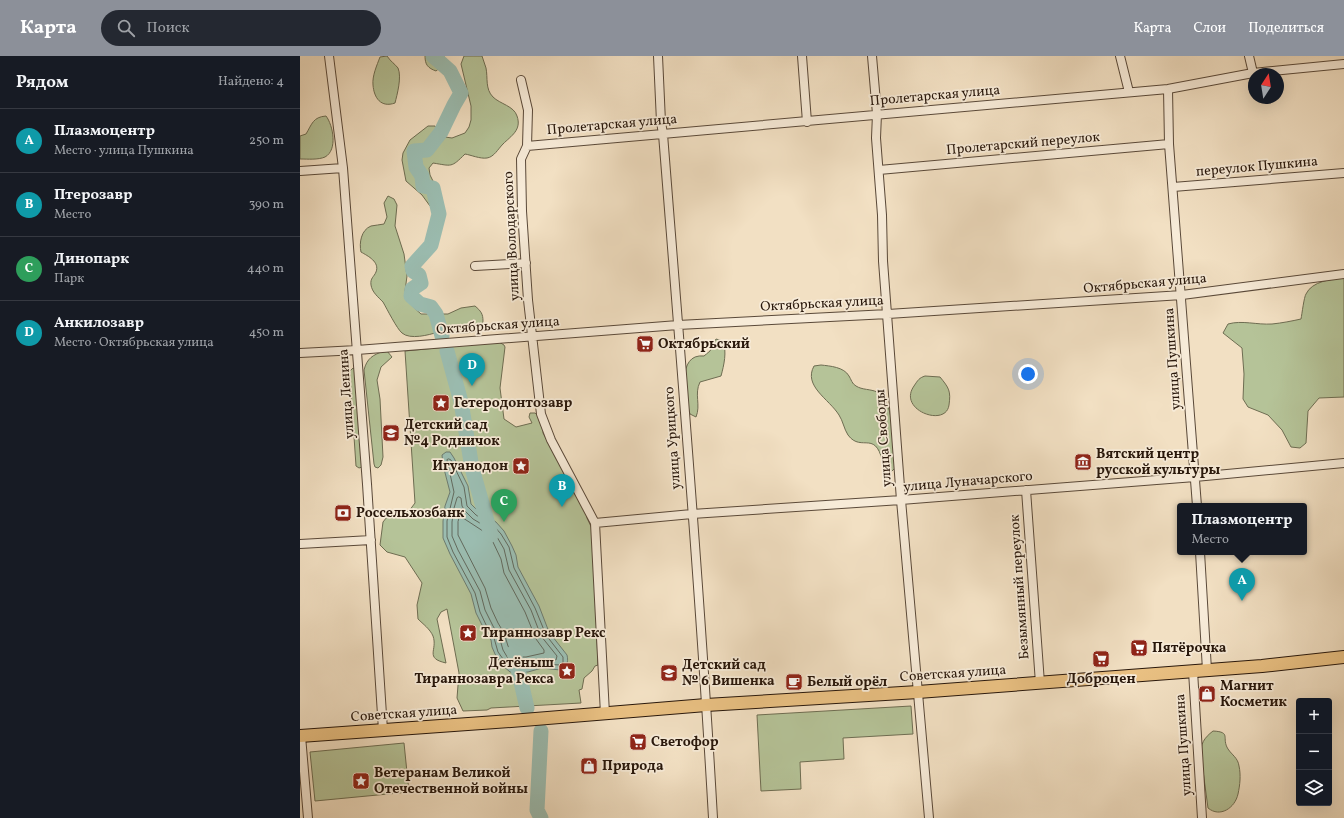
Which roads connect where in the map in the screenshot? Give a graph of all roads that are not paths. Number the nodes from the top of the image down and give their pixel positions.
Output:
1 (329, 56) edge
2 (658, 56) edge
3 (802, 56) edge
4 (872, 56) edge
5 (1120, 56) edge
6 (1249, 56) edge
7 (1344, 64) edge
8 (1252, 68) edge
9 (1284, 70) edge
10 (1248, 74) edge
11 (521, 80) dead end
12 (1168, 89) junction
13 (1129, 92) junction
14 (877, 114) junction
15 (807, 122) junction
16 (663, 134) junction
17 (1169, 144) junction
18 (527, 146) junction
19 (343, 168) junction
20 (879, 170) junction
21 (300, 171) edge
22 (1344, 173) edge
23 (1173, 187) junction
24 (526, 263) junction
25 (476, 266) dead end
26 (1344, 274) edge
27 (1182, 296) junction
28 (888, 314) junction
29 (678, 325) junction
30 (532, 336) junction
31 (357, 350) junction
32 (300, 353) edge
33 (1344, 463) edge
34 (1196, 477) junction
35 (1026, 490) junction
36 (901, 500) junction
37 (1197, 503) edge
38 (692, 514) junction
39 (595, 523) junction
40 (371, 540) junction
41 (300, 544) edge
42 (1200, 555) edge
43 (1344, 657) edge
44 (1208, 670) junction
45 (1193, 671) junction
46 (1040, 683) junction
47 (918, 692) junction
48 (706, 705) junction
49 (605, 714) junction
50 (383, 730) junction
51 (301, 736) edge
52 (308, 818) edge
53 (713, 818) edge
54 (929, 818) edge
55 (1202, 818) edge

1 - 19 street, улица Ленина
2 - 16 street, улица Урицкого
3 - 15 street
4 - 14 street, улица Свободы
5 - 13 street
6 - 8 street
7 - 9 street, Пролетарская улица
10 - 12 street, Пролетарская улица
11 - 18 street, улица Володарского
12 - 13 street, Пролетарская улица
12 - 17 street, улица Пушкина
13 - 14 street, Пролетарская улица
14 - 15 street, Пролетарская улица
14 - 20 street, улица Свободы
15 - 16 street, Пролетарская улица
16 - 18 street, Пролетарская улица
16 - 29 street, улица Урицкого
17 - 20 street, Пролетарский переулок
17 - 23 street, улица Пушкина
18 - 24 street, улица Володарского
19 - 21 street
19 - 31 street, улица Ленина
20 - 28 street, улица Свободы
22 - 23 street, переулок Пушкина
23 - 27 street, улица Пушкина
24 - 25 street
24 - 30 street, улица Володарского
26 - 27 street, Октябрьская улица
27 - 28 street, Октябрьская улица
27 - 34 street, улица Пушкина
28 - 29 street, Октябрьская улица
28 - 36 street, улица Свободы
29 - 30 street, Октябрьская улица
29 - 38 street, улица Урицкого
30 - 31 street, Октябрьская улица
30 - 39 street, улица Володарского
31 - 32 street, Октябрьская улица
31 - 40 street, улица Ленина
33 - 34 street, улица Луначарского
34 - 35 street, улица Луначарского
34 - 37 street, улица Пушкина
35 - 36 street, улица Луначарского
35 - 46 street, Безымянный переулок
36 - 38 street, улица Луначарского
36 - 47 street, улица Свободы
38 - 39 street, улица Луначарского
38 - 48 street, улица Урицкого
39 - 49 street, улица Володарского
40 - 41 street
40 - 50 street, улица Ленина
42 - 44 street
43 - 44 main road, Советская улица
44 - 45 main road, Советская улица
45 - 46 main road, Советская улица
45 - 55 street, улица Пушкина
46 - 47 main road, Советская улица
47 - 48 main road, Советская улица
47 - 54 street, улица Свободы
48 - 49 main road, Советская улица
48 - 53 street, улица Урицкого
49 - 50 main road, Советская улица
50 - 51 main road, Советская улица
51 - 52 street

